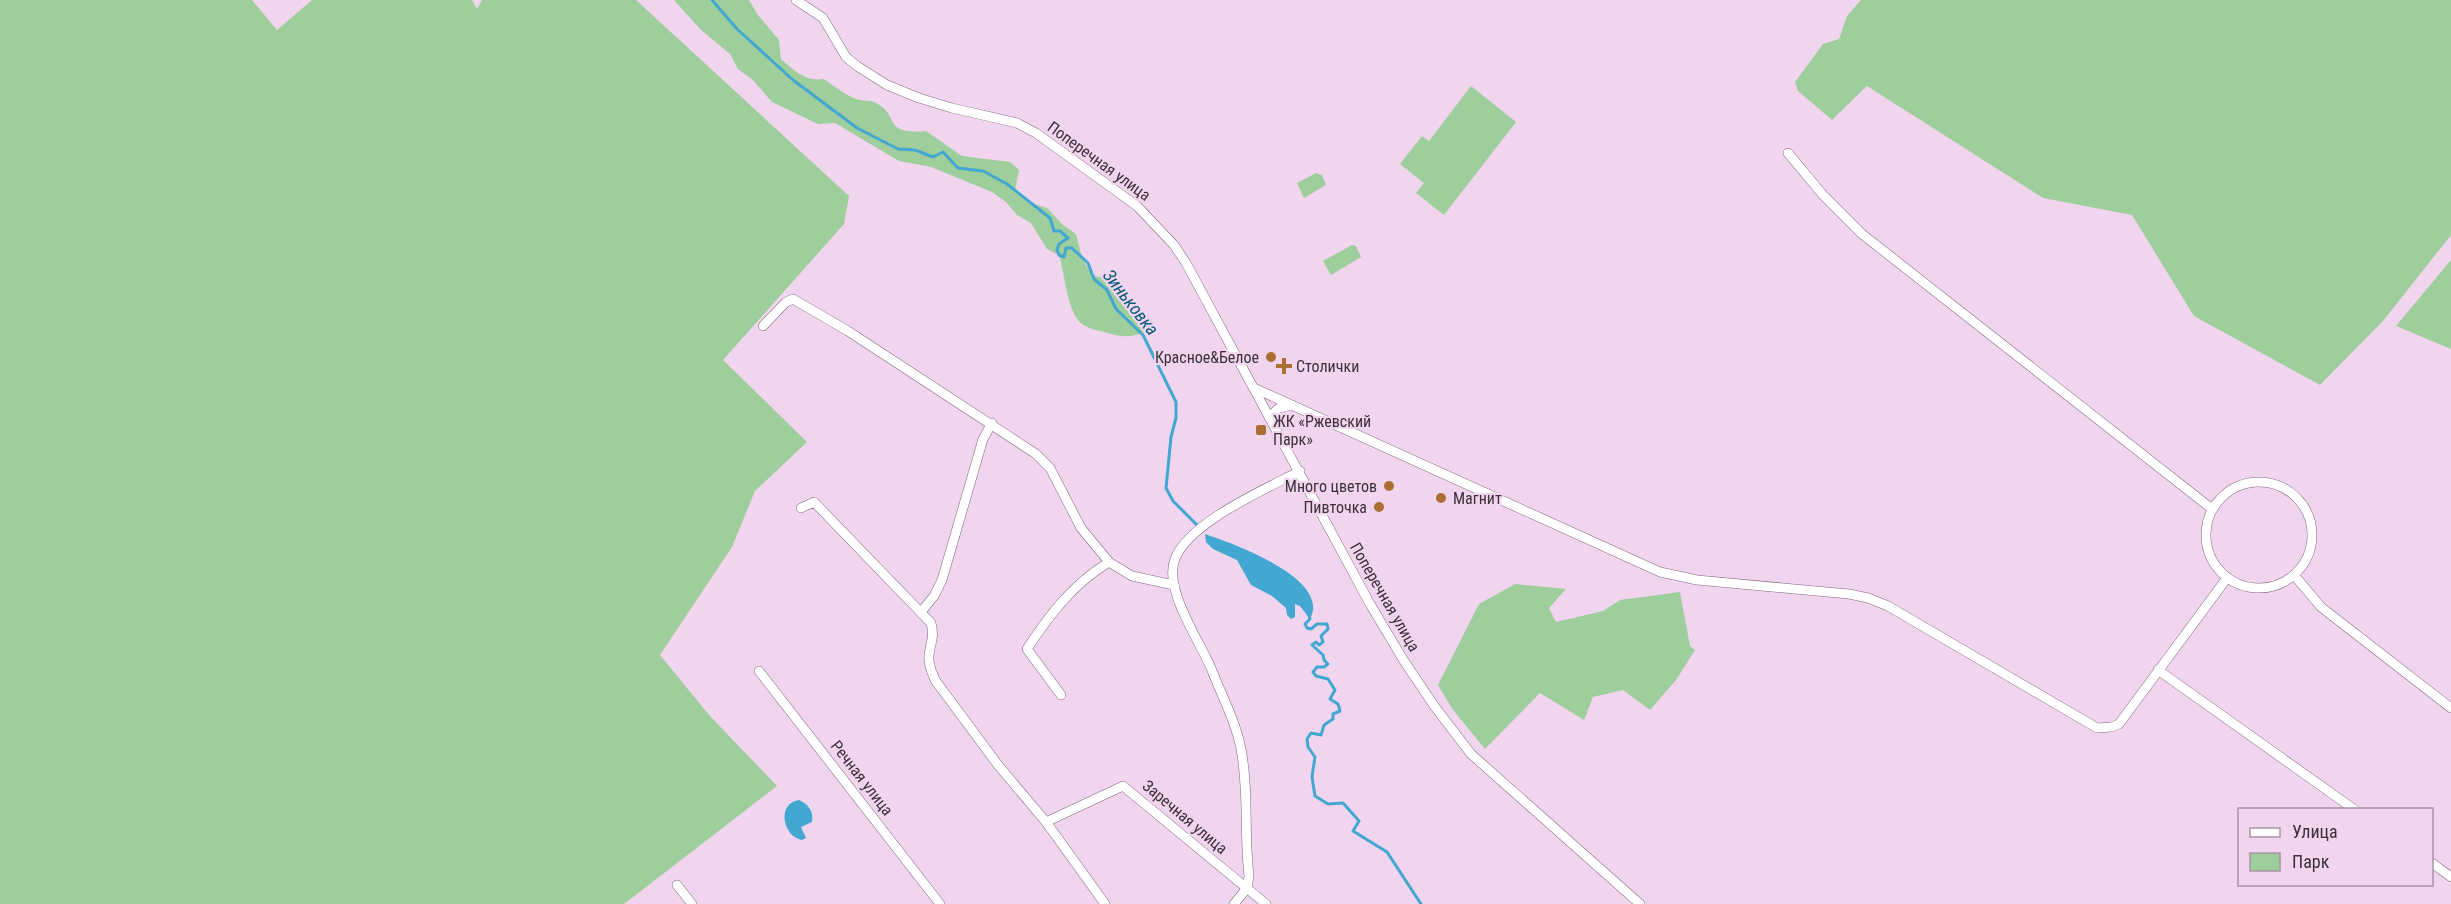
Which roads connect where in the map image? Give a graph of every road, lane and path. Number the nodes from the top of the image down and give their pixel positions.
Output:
1 (796, 0) edge
2 (1788, 153) dead end
3 (763, 326) dead end
4 (1254, 388) junction
5 (1292, 405) junction
6 (1269, 417) junction
7 (992, 423) junction
8 (1300, 471) junction
9 (801, 508) dead end
10 (2212, 510) junction
11 (1108, 561) junction
12 (2294, 575) junction
13 (2227, 578) junction
14 (1174, 585) junction
15 (921, 612) junction
16 (2158, 670) junction
17 (759, 671) dead end
18 (1061, 694) dead end
19 (2451, 708) edge
20 (2352, 808) edge
21 (1046, 822) junction
22 (2433, 864) edge
23 (2451, 877) edge
24 (677, 885) dead end
25 (1247, 888) junction
26 (692, 904) edge
27 (940, 904) edge
28 (1105, 904) edge
29 (1234, 904) edge
30 (1266, 904) edge
31 (1640, 904) edge

1 - 4 street, Поперечная улица
2 - 10 street
3 - 7 street
4 - 5 street
4 - 6 street, Поперечная улица
5 - 6 street
5 - 16 street
6 - 8 street, Поперечная улица
7 - 11 street
7 - 15 street
8 - 14 street
8 - 31 street, Поперечная улица
9 - 15 street
10 - 12 street
10 - 13 street
11 - 14 street
11 - 18 street
12 - 13 street
12 - 19 street
13 - 16 street
14 - 25 street
15 - 21 street
16 - 20 street
17 - 27 street, Речная улица
21 - 25 street, Заречная улица
21 - 28 street
22 - 23 street
24 - 26 street
25 - 29 street
25 - 30 street, Заречная улица

